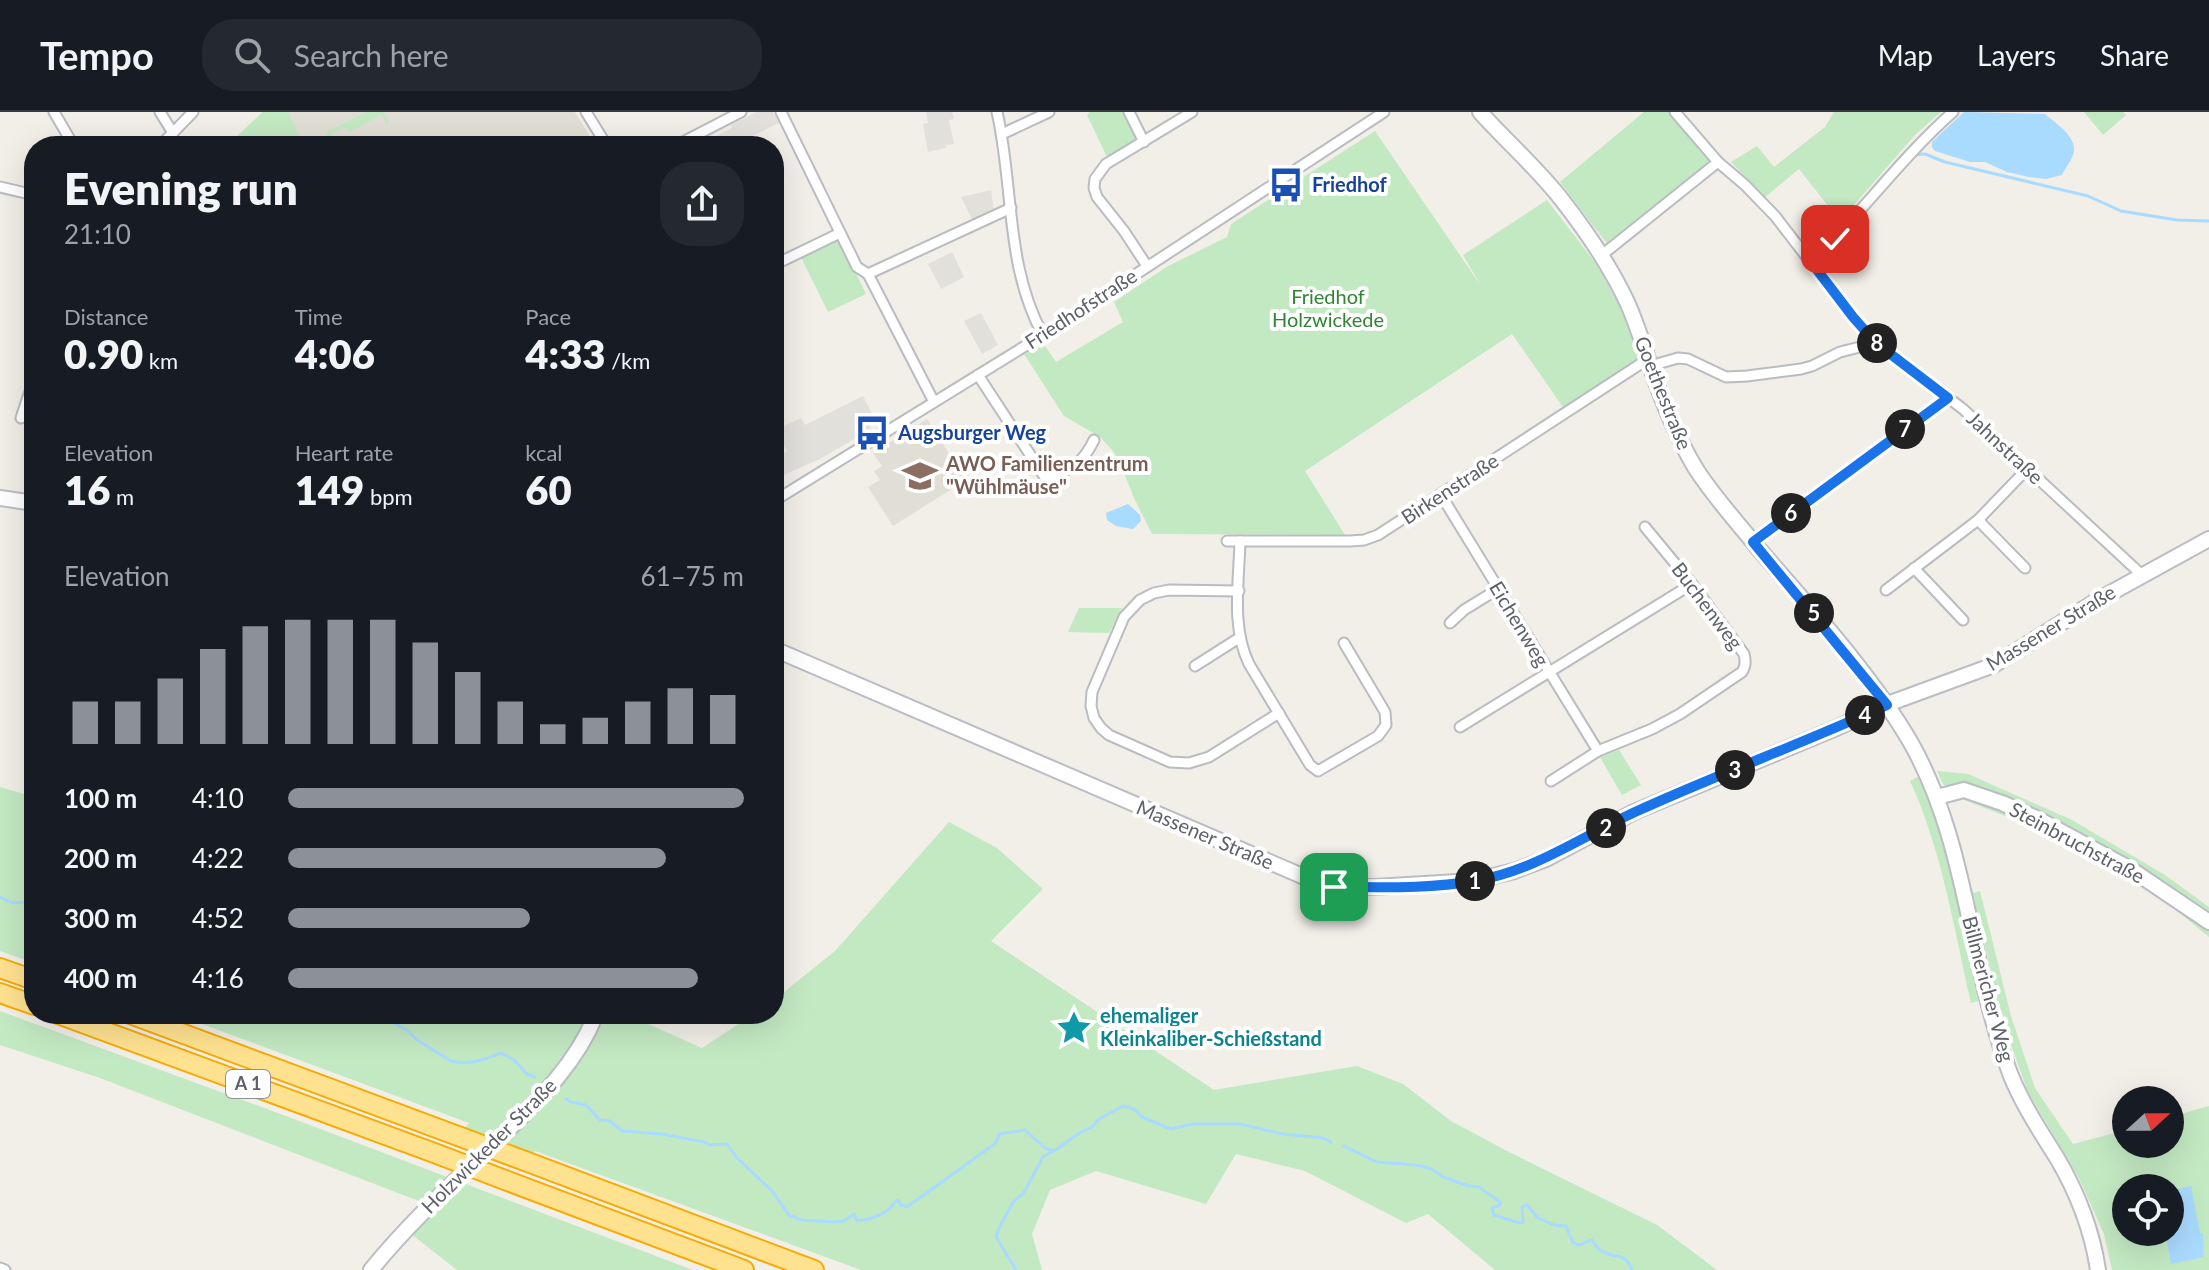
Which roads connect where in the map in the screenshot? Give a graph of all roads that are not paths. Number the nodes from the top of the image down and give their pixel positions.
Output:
1 (54, 112) edge
2 (160, 112) edge
3 (193, 112) edge
4 (586, 112) edge
5 (741, 112) edge
6 (781, 112) edge
7 (997, 112) edge
8 (1049, 112) edge
9 (1129, 112) edge
10 (1192, 112) edge
11 (1384, 112) edge
12 (1480, 112) edge
13 (1675, 112) edge
14 (1953, 112) edge
15 (173, 133) junction
16 (1002, 134) junction
17 (68, 136) edge
18 (170, 136) edge
19 (601, 136) edge
20 (694, 136) edge
21 (1144, 142) junction
22 (1718, 162) junction
23 (0, 187) edge
24 (24, 193) edge
25 (1011, 208) junction
26 (840, 233) junction
27 (1602, 255) junction
28 (784, 260) edge
29 (1811, 262) junction
30 (1147, 266) junction
31 (868, 274) junction
32 (1043, 335) junction
33 (1876, 343) junction
34 (1649, 362) junction
35 (978, 375) junction
36 (1948, 398) junction
37 (934, 402) junction
38 (24, 409) edge
39 (21, 418) dead end
40 (1094, 440) dead end
41 (2027, 469) junction
42 (784, 495) edge
43 (1441, 495) junction
44 (0, 498) edge
45 (24, 502) edge
46 (1978, 520) junction
47 (1645, 527) dead end
48 (2209, 539) edge
49 (1227, 541) dead end
50 (1240, 541) junction
51 (1753, 542) junction
52 (1914, 568) junction
53 (2025, 568) dead end
54 (2142, 575) junction
55 (1692, 584) junction
56 (1498, 589) junction
57 (1886, 590) dead end
58 (1239, 591) junction
59 (1963, 620) dead end
60 (1450, 623) dead end
61 (1239, 638) junction
62 (1344, 643) dead end
63 (784, 653) edge
64 (1195, 666) dead end
65 (1548, 672) junction
66 (1887, 705) junction
67 (1279, 713) junction
68 (1460, 727) dead end
69 (1598, 751) junction
70 (1551, 781) dead end
71 (1937, 797) junction
72 (2209, 922) edge
73 (0, 968) edge
74 (24, 976) edge
75 (0, 993) edge
76 (24, 1001) edge
77 (85, 1024) edge
78 (157, 1024) edge
79 (591, 1024) edge
80 (371, 1270) edge
81 (744, 1270) edge
82 (814, 1270) edge
83 (2098, 1270) edge

1 - 17 street
2 - 15 street
3 - 15 street
4 - 19 street
5 - 20 street
6 - 26 street
7 - 16 street
8 - 16 street
9 - 21 street
10 - 21 street
11 - 30 street, Friedhofstraße
12 - 27 street, Goethestraße
13 - 22 street, Jahnstraße
14 - 29 street
15 - 18 street
16 - 25 street
21 - 30 street
22 - 27 street
22 - 29 street, Jahnstraße
23 - 24 street
25 - 31 street
25 - 32 street
26 - 28 street
26 - 31 street
27 - 34 street, Goethestraße
29 - 33 street, Jahnstraße
30 - 32 street, Friedhofstraße
31 - 37 street
32 - 35 street, Friedhofstraße
33 - 34 street
33 - 36 street, Jahnstraße
34 - 43 street, Birkenstraße
34 - 51 street, Goethestraße
35 - 37 street, Friedhofstraße
35 - 40 street
36 - 41 street, Jahnstraße
36 - 51 street
37 - 42 street, Friedhofstraße
38 - 39 street
41 - 46 street
41 - 54 street, Jahnstraße
43 - 50 street, Birkenstraße
43 - 56 street, Eichenweg
44 - 45 street
46 - 52 street
46 - 53 street
47 - 55 street, Buchenweg
48 - 54 street, Massener Straße
49 - 50 street, Birkenstraße
50 - 58 street
51 - 66 street, Goethestraße
52 - 57 street
52 - 59 street
54 - 66 street, Massener Straße
55 - 65 street
55 - 69 street, Buchenweg
56 - 60 street
56 - 65 street, Eichenweg
58 - 61 street
58 - 67 street
61 - 64 street
61 - 67 street
62 - 67 street
63 - 66 street, Massener Straße
65 - 68 street
65 - 69 street, Eichenweg
66 - 71 street, Billmericher Weg
69 - 70 street
71 - 72 street, Steinbruchstraße
71 - 83 street, Billmericher Weg
73 - 74 highway
75 - 76 highway
77 - 81 highway, A 1, bridge
78 - 82 highway, A 1, bridge
79 - 80 street, Holzwickeder Straße

